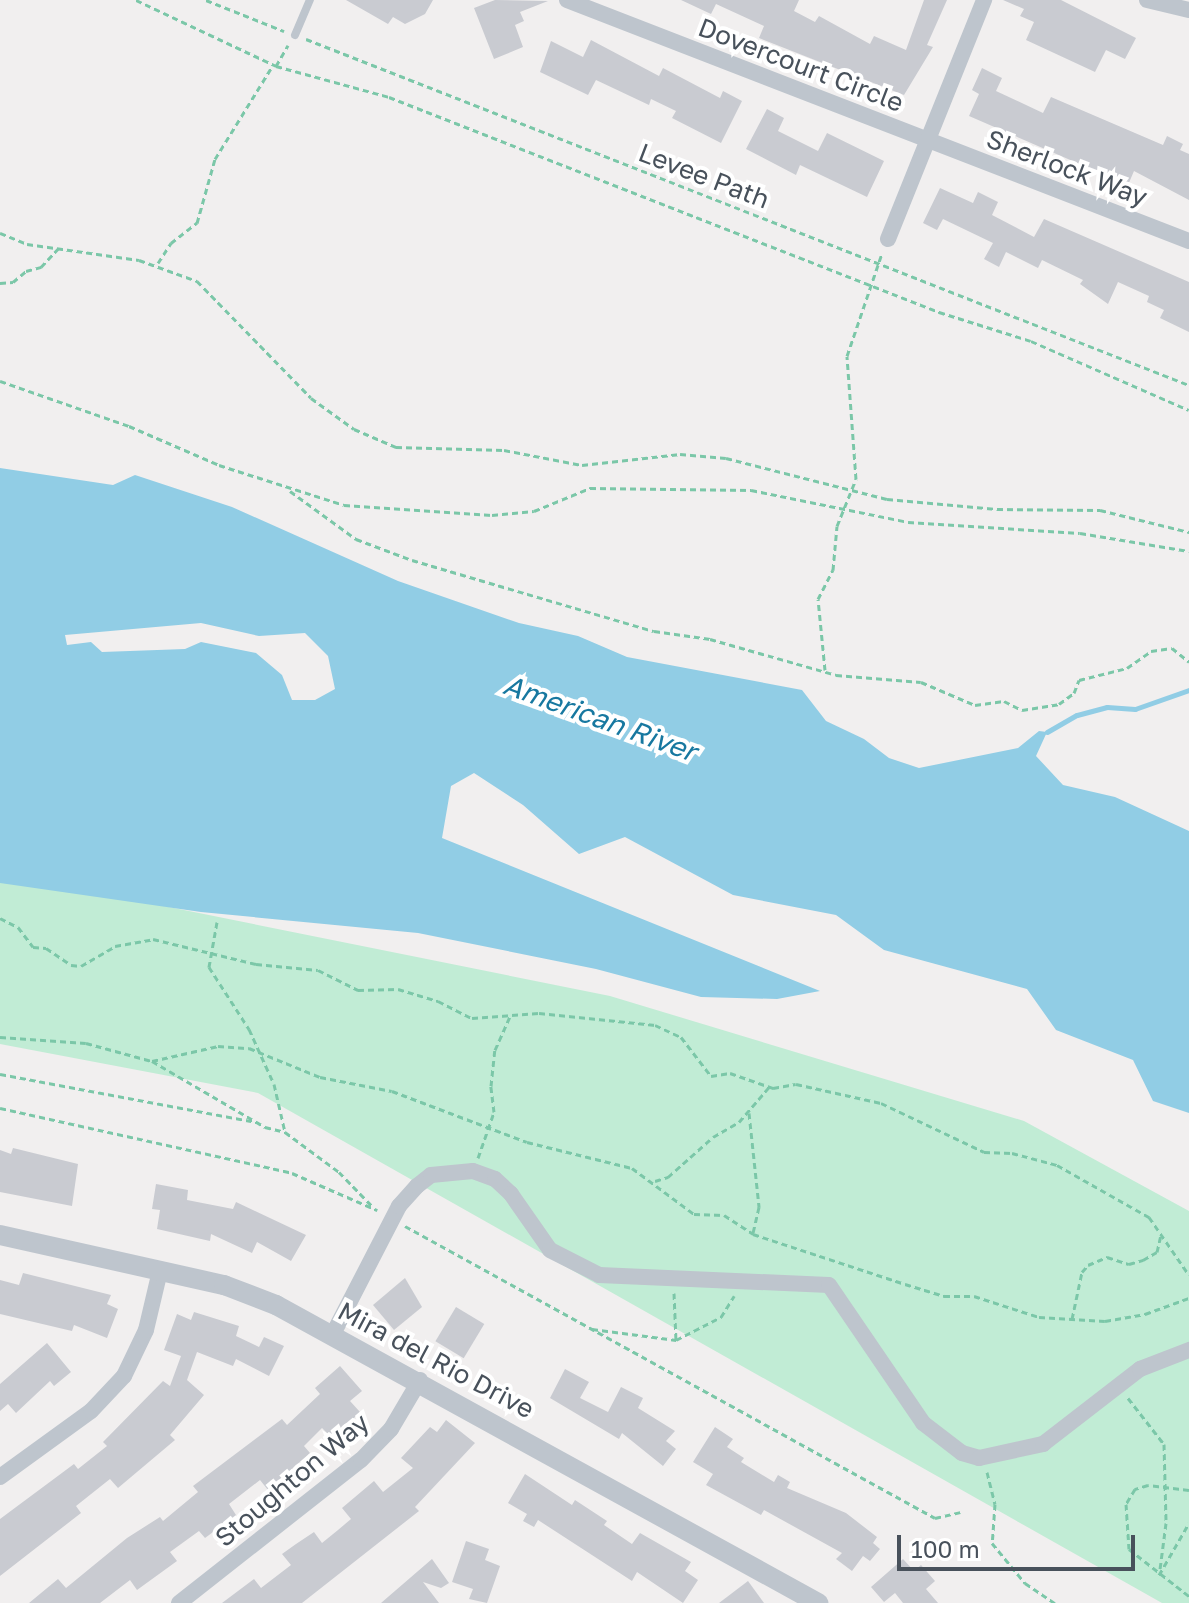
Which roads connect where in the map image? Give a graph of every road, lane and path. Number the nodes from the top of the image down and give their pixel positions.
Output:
1 (136, 0) edge
2 (206, 0) edge
3 (310, 0) edge
4 (567, 0) edge
5 (984, 0) edge
6 (1147, 0) edge
7 (1189, 10) edge
8 (295, 35) junction
9 (274, 65) junction
10 (928, 140) junction
11 (0, 233) edge
12 (888, 239) joint
13 (1189, 241) edge
14 (58, 249) junction
15 (157, 264) junction
16 (878, 264) junction
17 (0, 283) edge
18 (871, 285) junction
19 (0, 381) edge
20 (1189, 385) edge
21 (1189, 410) edge
22 (288, 488) junction
23 (852, 490) junction
24 (843, 507) junction
25 (1189, 532) edge
26 (1189, 551) edge
27 (1189, 662) edge
28 (825, 671) junction
29 (0, 918) edge
30 (217, 922) dead end
31 (209, 952) junction
32 (510, 1017) junction
33 (0, 1037) edge
34 (258, 1050) junction
35 (152, 1061) junction
36 (0, 1074) edge
37 (770, 1086) junction
38 (0, 1108) edge
39 (749, 1113) junction
40 (257, 1122) junction
41 (489, 1129) junction
42 (285, 1132) junction
43 (473, 1171) junction
44 (653, 1182) junction
45 (375, 1209) junction
46 (393, 1219) junction
47 (753, 1234) junction
48 (1161, 1234) junction
49 (0, 1235) edge
50 (160, 1271) junction
51 (1189, 1275) edge
52 (677, 1277) junction
53 (737, 1278) junction
54 (1189, 1298) edge
55 (1072, 1319) junction
56 (589, 1329) junction
57 (333, 1334) junction
58 (676, 1340) junction
59 (1189, 1350) edge
60 (420, 1380) junction
61 (1116, 1387) junction
62 (983, 1458) junction
63 (0, 1477) edge
64 (1164, 1485) junction
65 (1189, 1490) edge
66 (960, 1512) dead end
67 (1189, 1523) edge
68 (1160, 1569) junction
69 (1159, 1575) junction
70 (1189, 1596) edge
71 (179, 1603) edge
72 (818, 1603) edge
73 (1055, 1603) edge

1 - 9 path
2 - 8 path, Levee Path
3 - 8 lane
4 - 10 street, Dovercourt Circle
5 - 10 street
6 - 7 street
8 - 9 path
8 - 16 path, Levee Path
9 - 15 path
9 - 18 path
10 - 12 street
10 - 13 street, Sherlock Way
11 - 14 path
12 - 16 path
14 - 15 path
14 - 17 path
15 - 23 path
16 - 18 path
16 - 20 path, Levee Path
18 - 21 path
18 - 23 path
19 - 22 path
22 - 24 path
22 - 28 path
23 - 24 path
23 - 25 path
24 - 26 path
24 - 28 path
27 - 28 path
29 - 31 path
30 - 31 path
31 - 32 path
31 - 34 path
32 - 37 path
32 - 41 path
33 - 35 path
34 - 35 path
34 - 41 path
34 - 42 path
35 - 40 path
36 - 40 path
37 - 39 path
37 - 48 path
38 - 45 path
39 - 44 path
39 - 47 path
40 - 42 path
41 - 43 path
41 - 44 path
42 - 45 path
43 - 46 street
43 - 52 street
44 - 47 path
45 - 46 path
46 - 56 path
46 - 57 street
47 - 55 path
48 - 51 path
48 - 55 path
49 - 50 street, Mira del Rio Drive
50 - 57 street, Mira del Rio Drive
50 - 63 street
52 - 53 street
52 - 58 path
53 - 58 path
53 - 62 street
54 - 55 path
56 - 58 path
56 - 66 path
57 - 60 street, Mira del Rio Drive
59 - 61 street
60 - 71 street, Stoughton Way
60 - 72 street, Mira del Rio Drive
61 - 62 street
61 - 64 path
62 - 73 path
64 - 65 path
64 - 68 path
64 - 69 path
67 - 68 path
68 - 69 path
69 - 70 path

